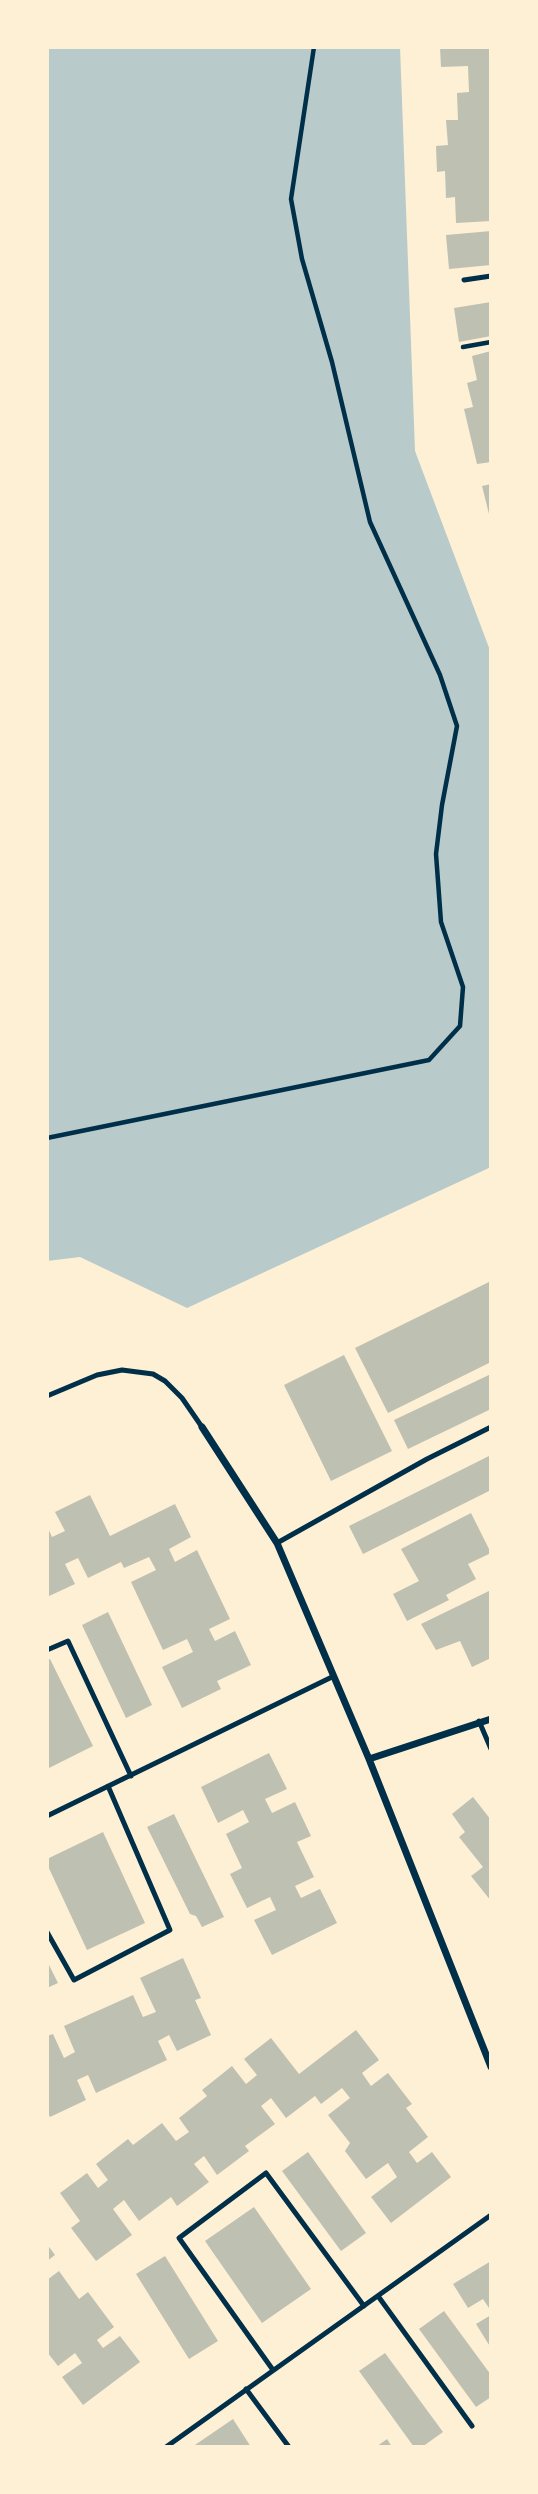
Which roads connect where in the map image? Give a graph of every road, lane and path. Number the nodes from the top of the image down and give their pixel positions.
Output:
1 (314, 47) edge
2 (491, 276) edge
3 (464, 280) dead end
4 (491, 342) edge
5 (463, 346) dead end
6 (47, 1138) edge
7 (47, 1396) edge
8 (202, 1427) joint
9 (491, 1427) edge
10 (277, 1543) junction
11 (47, 1650) edge
12 (334, 1676) junction
13 (491, 1719) edge
14 (479, 1721) junction
15 (491, 1749) edge
16 (369, 1759) junction
17 (131, 1776) junction
18 (108, 1786) junction
19 (47, 1816) edge
20 (47, 1932) edge
21 (491, 2067) edge
22 (491, 2215) edge
23 (378, 2296) junction
24 (364, 2306) junction
25 (273, 2370) junction
26 (246, 2389) junction
27 (472, 2426) dead end
28 (166, 2447) edge
29 (289, 2447) edge

1 - 6 path
2 - 3 lane
4 - 5 path
7 - 8 lane
8 - 10 street
9 - 10 lane
10 - 12 street
11 - 17 lane
12 - 16 street
12 - 17 lane
13 - 14 street
14 - 15 lane
14 - 16 street
16 - 21 street
17 - 18 lane
18 - 19 lane
18 - 20 lane
22 - 23 lane
23 - 24 lane
23 - 27 lane
24 - 25 lane
24 - 25 lane
25 - 26 lane
26 - 28 lane
26 - 29 lane

